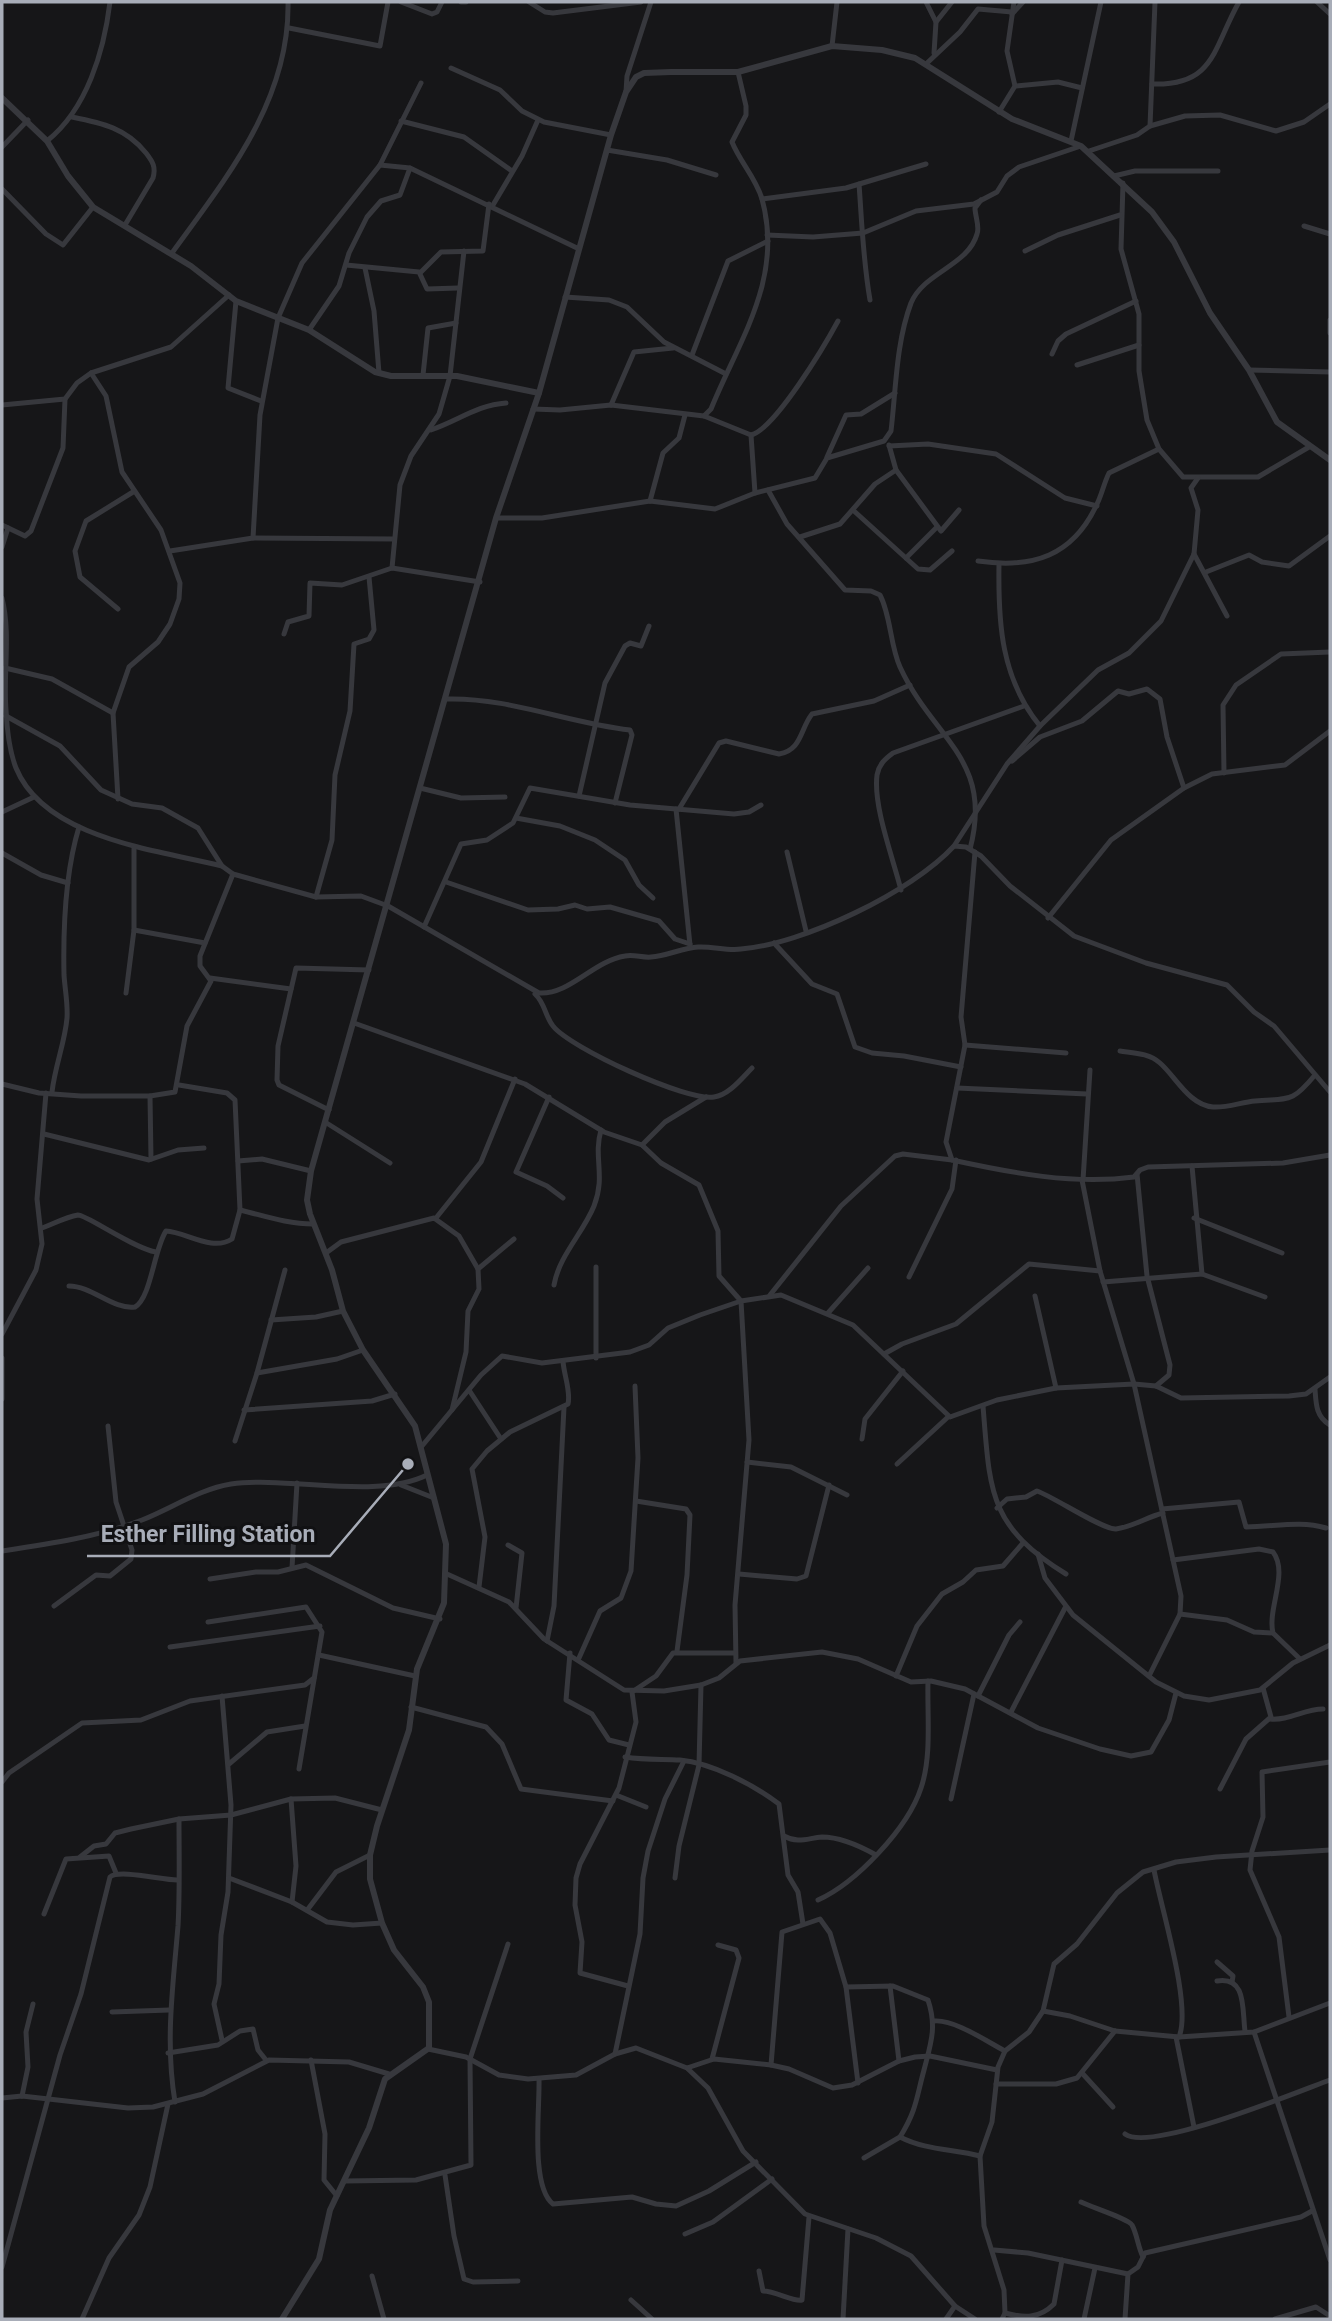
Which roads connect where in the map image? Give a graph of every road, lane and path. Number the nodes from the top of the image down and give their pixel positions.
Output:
1 (110, 2) edge
2 (288, 2) edge
3 (388, 2) edge
4 (401, 2) edge
5 (442, 2) edge
6 (529, 2) edge
7 (641, 2) edge
8 (651, 2) edge
9 (837, 2) edge
10 (926, 2) edge
11 (952, 2) edge
12 (979, 2) edge
13 (1014, 2) edge
14 (1023, 2) edge
15 (1101, 2) edge
16 (1155, 2) edge
17 (1239, 2) edge
18 (1317, 2) edge
19 (978, 9) junction
20 (1012, 13) junction
21 (1330, 14) edge
22 (936, 22) junction
23 (289, 28) junction
24 (832, 46) junction
25 (934, 53) junction
26 (926, 64) junction
27 (451, 68) dead end
28 (738, 72) junction
29 (421, 83) dead end
30 (1152, 84) junction
31 (1015, 86) junction
32 (1082, 88) junction
33 (626, 92) junction
34 (2, 98) edge
35 (1330, 104) edge
36 (999, 112) junction
37 (72, 117) junction
38 (28, 120) junction
39 (538, 120) junction
40 (401, 121) junction
41 (1150, 126) junction
42 (611, 135) junction
43 (47, 141) junction
44 (1071, 141) junction
45 (1082, 146) junction
46 (2, 147) edge
47 (607, 150) junction
48 (1089, 152) junction
49 (926, 164) dead end
50 (380, 165) junction
51 (410, 168) junction
52 (512, 171) junction
53 (1218, 171) dead end
54 (716, 175) dead end
55 (1114, 176) junction
56 (1123, 183) junction
57 (859, 184) junction
58 (2, 189) edge
59 (762, 199) junction
60 (981, 200) junction
61 (491, 205) junction
62 (93, 207) junction
63 (1120, 215) junction
64 (125, 225) junction
65 (1304, 226) dead end
66 (863, 233) junction
67 (1330, 234) edge
68 (767, 238) junction
69 (578, 248) junction
70 (464, 251) junction
71 (1025, 251) dead end
72 (172, 253) junction
73 (346, 265) junction
74 (365, 268) junction
75 (421, 272) junction
76 (458, 288) junction
77 (229, 295) junction
78 (565, 297) junction
79 (870, 300) dead end
80 (236, 301) junction
81 (1136, 301) junction
82 (278, 318) junction
83 (1330, 320) edge
84 (838, 321) dead end
85 (456, 323) junction
86 (309, 330) junction
87 (1330, 333) edge
88 (1139, 345) junction
89 (676, 348) junction
90 (1052, 354) dead end
91 (692, 355) junction
92 (1077, 365) dead end
93 (1249, 370) junction
94 (1330, 372) edge
95 (92, 373) junction
96 (379, 373) junction
97 (726, 374) junction
98 (424, 375) junction
99 (450, 376) junction
100 (539, 393) junction
101 (895, 393) junction
102 (65, 399) junction
103 (261, 401) junction
104 (506, 403) dead end
105 (2, 405) edge
106 (611, 405) junction
107 (533, 409) junction
108 (685, 415) junction
109 (704, 416) junction
110 (431, 430) junction
111 (751, 435) junction
112 (888, 438) junction
113 (889, 446) junction
114 (1309, 447) junction
115 (1159, 449) junction
116 (827, 458) junction
117 (1330, 460) edge
118 (896, 470) junction
119 (1198, 478) junction
120 (768, 490) junction
121 (133, 492) junction
122 (755, 493) junction
123 (650, 501) junction
124 (1097, 506) junction
125 (854, 510) junction
126 (959, 510) dead end
127 (496, 518) junction
128 (5, 526) edge
129 (937, 527) junction
130 (800, 537) junction
131 (1330, 537) edge
132 (253, 538) junction
133 (394, 540) junction
134 (2, 547) edge
135 (170, 551) junction
136 (952, 551) dead end
137 (1194, 554) junction
138 (906, 558) junction
139 (978, 561) dead end
140 (999, 564) junction
141 (392, 568) junction
142 (1206, 572) junction
143 (369, 577) junction
144 (480, 582) junction
145 (2, 598) edge
146 (118, 609) dead end
147 (1227, 615) dead end
148 (649, 626) dead end
149 (284, 634) dead end
150 (1330, 652) edge
151 (5, 668) junction
152 (910, 685) junction
153 (446, 699) junction
154 (1024, 706) junction
155 (113, 713) junction
156 (6, 716) junction
157 (594, 726) junction
158 (1040, 726) junction
159 (1330, 731) edge
160 (943, 734) junction
161 (1007, 764) junction
162 (1224, 773) junction
163 (420, 788) junction
164 (1184, 788) junction
165 (579, 796) junction
166 (34, 797) junction
167 (505, 797) dead end
168 (118, 799) junction
169 (615, 803) junction
170 (761, 805) dead end
171 (677, 809) junction
172 (2, 811) edge
173 (516, 818) junction
174 (974, 819) junction
175 (79, 827) junction
176 (954, 846) junction
177 (135, 847) junction
178 (972, 850) junction
179 (787, 852) dead end
180 (2, 853) edge
181 (222, 866) junction
182 (233, 874) junction
183 (68, 883) junction
184 (446, 883) junction
185 (901, 890) junction
186 (316, 897) junction
187 (653, 898) dead end
188 (388, 906) junction
189 (1048, 918) junction
190 (424, 926) junction
191 (134, 930) junction
192 (806, 931) junction
193 (205, 943) junction
194 (774, 943) junction
195 (691, 946) junction
196 (369, 970) junction
197 (210, 978) junction
198 (291, 989) junction
199 (530, 989) junction
200 (126, 993) dead end
201 (354, 1023) junction
202 (965, 1045) junction
203 (1119, 1051) dead end
204 (1066, 1053) dead end
205 (961, 1067) junction
206 (752, 1068) dead end
207 (1090, 1070) dead end
208 (1315, 1075) junction
209 (514, 1079) junction
210 (2, 1084) edge
211 (178, 1085) junction
212 (957, 1088) junction
213 (49, 1092) junction
214 (1330, 1092) edge
215 (1087, 1094) junction
216 (150, 1096) junction
217 (549, 1097) junction
218 (706, 1097) junction
219 (329, 1110) junction
220 (325, 1122) junction
221 (601, 1130) junction
222 (44, 1134) junction
223 (642, 1145) junction
224 (204, 1148) dead end
225 (1329, 1156) edge
226 (151, 1160) junction
227 (954, 1160) junction
228 (238, 1161) junction
229 (390, 1163) dead end
230 (1330, 1165) edge
231 (1192, 1166) junction
232 (312, 1171) junction
233 (1137, 1174) junction
234 (1082, 1180) junction
235 (563, 1198) dead end
236 (240, 1210) junction
237 (1194, 1217) junction
238 (436, 1219) junction
239 (313, 1224) junction
240 (42, 1228) junction
241 (514, 1239) dead end
242 (156, 1252) junction
243 (326, 1253) junction
244 (1282, 1253) dead end
245 (596, 1267) dead end
246 (868, 1268) dead end
247 (478, 1269) junction
248 (285, 1270) dead end
249 (1100, 1271) junction
250 (1202, 1274) junction
251 (1147, 1276) junction
252 (909, 1278) dead end
253 (1103, 1282) junction
254 (554, 1285) dead end
255 (69, 1286) dead end
256 (769, 1295) junction
257 (1035, 1296) dead end
258 (1265, 1297) dead end
259 (741, 1301) junction
260 (343, 1311) junction
261 (828, 1313) junction
262 (271, 1320) junction
263 (2, 1335) edge
264 (363, 1350) junction
265 (884, 1354) junction
266 (2, 1358) edge
267 (596, 1358) junction
268 (564, 1362) junction
269 (902, 1371) junction
270 (257, 1373) junction
271 (1330, 1377) edge
272 (1134, 1384) junction
273 (635, 1386) dead end
274 (1156, 1386) junction
275 (1056, 1388) junction
276 (1315, 1389) junction
277 (469, 1390) junction
278 (395, 1394) junction
279 (2, 1399) edge
280 (983, 1406) junction
281 (564, 1407) junction
282 (244, 1410) junction
283 (451, 1413) junction
284 (948, 1417) junction
285 (1330, 1425) edge
286 (108, 1426) dead end
287 (501, 1439) junction
288 (862, 1439) dead end
289 (235, 1441) dead end
290 (422, 1446) junction
291 (747, 1462) junction
292 (897, 1464) dead end
293 (427, 1475) junction
294 (297, 1483) junction
295 (401, 1485) junction
296 (829, 1485) junction
297 (847, 1495) dead end
298 (434, 1498) junction
299 (636, 1501) junction
300 (997, 1508) junction
301 (1163, 1511) junction
302 (124, 1526) junction
303 (1326, 1528) dead end
304 (1023, 1544) junction
305 (508, 1545) dead end
306 (2, 1551) edge
307 (1038, 1554) junction
308 (1173, 1560) junction
309 (292, 1568) junction
310 (447, 1574) junction
311 (739, 1574) junction
312 (1066, 1574) dead end
313 (210, 1579) dead end
314 (479, 1587) junction
315 (54, 1606) dead end
316 (516, 1608) junction
317 (1065, 1608) junction
318 (1180, 1614) junction
319 (440, 1619) junction
320 (208, 1622) dead end
321 (1020, 1622) dead end
322 (320, 1626) junction
323 (1273, 1633) junction
324 (547, 1641) junction
325 (1330, 1646) edge
326 (170, 1647) dead end
327 (677, 1651) junction
328 (570, 1653) junction
329 (734, 1653) junction
330 (319, 1655) junction
331 (579, 1658) junction
332 (1300, 1659) junction
333 (737, 1663) junction
334 (415, 1676) junction
335 (896, 1676) junction
336 (1149, 1676) junction
337 (314, 1678) junction
338 (928, 1681) junction
339 (701, 1685) junction
340 (1263, 1688) junction
341 (632, 1692) junction
342 (1177, 1693) junction
343 (976, 1695) junction
344 (222, 1696) junction
345 (411, 1707) junction
346 (1323, 1709) dead end
347 (1011, 1712) junction
348 (1269, 1719) junction
349 (305, 1726) junction
350 (629, 1745) junction
351 (625, 1757) junction
352 (684, 1761) junction
353 (1330, 1762) edge
354 (229, 1764) junction
355 (699, 1765) junction
356 (299, 1769) dead end
357 (2, 1782) edge
358 (1220, 1789) dead end
359 (615, 1798) junction
360 (291, 1799) junction
361 (951, 1799) dead end
362 (646, 1807) dead end
363 (382, 1810) junction
364 (231, 1815) junction
365 (179, 1819) junction
366 (784, 1836) junction
367 (1330, 1850) edge
368 (370, 1855) junction
369 (876, 1855) junction
370 (1251, 1856) junction
371 (80, 1857) junction
372 (1154, 1870) junction
373 (116, 1873) junction
374 (229, 1878) junction
375 (675, 1878) dead end
376 (177, 1880) junction
377 (818, 1900) dead end
378 (292, 1902) junction
379 (308, 1909) junction
380 (44, 1914) dead end
381 (382, 1923) junction
382 (803, 1924) junction
383 (508, 1944) dead end
384 (718, 1945) dead end
385 (1217, 1962) dead end
386 (1217, 1981) dead end
387 (1232, 1982) junction
388 (628, 1986) junction
389 (846, 1986) junction
390 (890, 1986) junction
391 (1330, 2003) edge
392 (33, 2004) dead end
393 (169, 2010) junction
394 (112, 2011) dead end
395 (1043, 2011) junction
396 (1289, 2017) junction
397 (934, 2021) junction
398 (1115, 2031) junction
399 (1245, 2031) junction
400 (1254, 2032) junction
401 (1178, 2037) junction
402 (222, 2040) junction
403 (428, 2049) junction
404 (1005, 2051) junction
405 (168, 2053) junction
406 (615, 2054) junction
407 (930, 2056) junction
408 (470, 2059) junction
409 (266, 2060) junction
410 (311, 2060) junction
411 (712, 2060) junction
412 (898, 2061) junction
413 (771, 2065) junction
414 (687, 2068) junction
415 (997, 2070) junction
416 (1082, 2073) junction
417 (389, 2074) junction
418 (539, 2079) junction
419 (1330, 2080) edge
420 (858, 2083) junction
421 (996, 2084) junction
422 (22, 2096) junction
423 (48, 2097) junction
424 (2, 2098) edge
425 (1276, 2099) junction
426 (171, 2103) junction
427 (1113, 2106) dead end
428 (1194, 2127) junction
429 (1125, 2133) dead end
430 (900, 2137) junction
431 (980, 2156) junction
432 (864, 2158) dead end
433 (756, 2162) junction
434 (445, 2175) junction
435 (772, 2179) junction
436 (345, 2181) junction
437 (337, 2196) junction
438 (1081, 2202) dead end
439 (1312, 2211) junction
440 (809, 2217) junction
441 (848, 2229) junction
442 (685, 2234) dead end
443 (994, 2250) junction
444 (1143, 2257) junction
445 (1062, 2260) junction
446 (1330, 2260) edge
447 (2, 2267) edge
448 (1095, 2268) junction
449 (759, 2272) dead end
450 (1128, 2274) junction
451 (372, 2276) dead end
452 (518, 2281) dead end
453 (631, 2300) dead end
454 (956, 2306) junction
455 (644, 2316) edge
456 (1004, 2316) edge
457 (1330, 2316) edge
458 (82, 2319) edge
459 (282, 2319) edge
460 (384, 2319) edge
461 (652, 2319) edge
462 (843, 2319) edge
463 (946, 2319) edge
464 (975, 2319) edge
465 (1084, 2319) edge
466 (1125, 2319) edge
467 (1275, 2319) edge

1 - 37 street
2 - 23 street
3 - 23 street
4 - 5 street
6 - 7 street
8 - 33 street
9 - 24 street
10 - 22 street
11 - 22 street
12 - 19 street
13 - 20 street
14 - 20 street
15 - 32 street
16 - 30 street
17 - 30 street
18 - 21 street
19 - 20 street
19 - 25 street
20 - 31 street
22 - 25 street
23 - 72 street
24 - 26 street
24 - 28 street
25 - 26 street
26 - 36 street
27 - 39 street
28 - 33 street
28 - 59 street
29 - 40 street
30 - 41 street
31 - 32 street
31 - 36 street
32 - 44 street
33 - 42 street
34 - 38 street
35 - 41 street
36 - 44 street
37 - 43 street
37 - 64 street
38 - 43 street
38 - 46 street
39 - 42 street
39 - 52 street
40 - 50 street
40 - 52 street
41 - 48 street
42 - 47 street
43 - 62 street
44 - 45 street
45 - 48 street
45 - 60 street
47 - 54 street
47 - 69 street
48 - 55 street
49 - 57 street
50 - 51 street
50 - 82 street
51 - 61 street
51 - 73 street
52 - 61 street
53 - 55 street
55 - 56 street
56 - 63 street
56 - 93 street
57 - 59 street
57 - 66 street
58 - 62 street
59 - 68 street
60 - 66 street
60 - 101 street
61 - 69 street
61 - 70 street
62 - 64 street
63 - 71 street
63 - 81 street
64 - 72 street
65 - 67 street
66 - 68 street
66 - 79 street
68 - 91 street
68 - 97 street
69 - 78 street
70 - 75 street
70 - 76 street
72 - 77 street
73 - 74 street
73 - 86 street
74 - 75 street
74 - 96 street
75 - 76 street
76 - 85 street
77 - 80 street
77 - 95 street
78 - 89 street
78 - 100 street
80 - 82 street
80 - 103 street
81 - 88 street
81 - 90 street
82 - 86 street
82 - 103 street
83 - 87 street
84 - 111 street
85 - 98 street
85 - 99 street
86 - 96 street
88 - 92 street
88 - 115 street
89 - 91 street
89 - 106 street
91 - 97 street
93 - 94 street
93 - 114 street
95 - 102 street
95 - 121 street
96 - 98 street
97 - 109 street
98 - 99 street
99 - 100 street
99 - 110 street
100 - 107 street
101 - 112 street
101 - 116 street
102 - 105 street
102 - 128 street
103 - 132 street
104 - 110 street
106 - 107 street
106 - 108 street
107 - 127 street
108 - 109 street
108 - 123 street
109 - 111 street
110 - 133 street
111 - 122 street
112 - 113 street
112 - 116 street
113 - 118 street
113 - 124 street
114 - 117 street
114 - 119 street
115 - 119 street
115 - 124 street
116 - 120 street
118 - 125 street
118 - 129 street
119 - 137 street
120 - 122 street
120 - 130 street
121 - 135 street
121 - 146 street
122 - 123 street
123 - 127 street
124 - 140 street
125 - 130 street
125 - 138 street
126 - 129 street
127 - 144 street
128 - 134 street
129 - 138 street
130 - 152 street
131 - 142 street
132 - 133 street
132 - 135 street
133 - 141 street
135 - 155 street
136 - 138 street
137 - 142 street
137 - 158 street
139 - 140 street
140 - 154 street
141 - 143 street
141 - 144 street
142 - 147 street
143 - 149 street
143 - 186 street
144 - 153 street
145 - 151 street
148 - 157 street
150 - 162 street
151 - 155 street
151 - 156 street
152 - 160 street
152 - 171 street
153 - 157 street
153 - 163 street
154 - 158 street
154 - 160 street
155 - 168 street
156 - 166 street
156 - 168 street
157 - 165 street
157 - 169 street
158 - 161 street
159 - 162 street
160 - 174 street
160 - 185 street
161 - 164 street
161 - 174 street
162 - 164 street
163 - 167 street
163 - 188 street
164 - 189 street
165 - 169 street
165 - 173 street
166 - 172 street
166 - 175 street
168 - 181 street
169 - 171 street
170 - 171 street
171 - 195 street
173 - 184 street
173 - 187 street
174 - 176 street
174 - 178 street
175 - 177 street
175 - 183 street
176 - 178 street
176 - 185 street
177 - 181 street
177 - 191 street
178 - 189 street
178 - 202 street
179 - 192 street
180 - 183 street
181 - 182 street
182 - 186 street
182 - 193 street
183 - 213 street
184 - 190 street
184 - 195 street
185 - 192 street
186 - 188 street
188 - 190 street
188 - 196 street
189 - 208 street
190 - 199 street
191 - 193 street
191 - 200 street
192 - 194 street
193 - 197 street
194 - 195 street
194 - 205 street
195 - 199 street
196 - 198 street
196 - 201 street
197 - 198 street
197 - 211 street
198 - 219 street
199 - 218 street
201 - 209 street
201 - 219 street
202 - 204 street
202 - 205 street
203 - 208 street
205 - 212 street
206 - 218 street
207 - 215 street
208 - 214 street
209 - 217 street
209 - 238 street
210 - 213 street
211 - 216 street
211 - 228 street
212 - 215 street
212 - 227 street
213 - 216 street
213 - 222 street
215 - 234 street
216 - 226 street
217 - 221 street
217 - 235 street
218 - 223 street
219 - 220 street
220 - 229 street
220 - 232 street
221 - 223 street
221 - 254 street
222 - 226 street
222 - 240 street
223 - 259 street
224 - 226 street
225 - 230 street
225 - 231 street
227 - 234 street
227 - 252 street
227 - 256 street
228 - 232 street
228 - 236 street
231 - 233 street
231 - 237 street
232 - 239 street
233 - 234 street
233 - 251 street
234 - 249 street
236 - 239 street
236 - 242 street
237 - 244 street
237 - 250 street
238 - 243 street
238 - 247 street
239 - 243 street
240 - 242 street
240 - 263 street
241 - 247 street
242 - 255 street
243 - 260 street
245 - 267 street
246 - 261 street
247 - 283 street
248 - 262 street
249 - 253 street
249 - 265 street
250 - 251 street
250 - 258 street
251 - 253 street
251 - 274 street
253 - 272 street
256 - 259 street
256 - 261 street
257 - 275 street
259 - 267 street
259 - 291 street
260 - 262 street
260 - 264 street
261 - 265 street
262 - 270 street
264 - 270 street
264 - 278 street
265 - 269 street
266 - 279 street
267 - 268 street
268 - 277 street
268 - 281 street
269 - 284 street
269 - 288 street
270 - 282 street
271 - 276 street
272 - 274 street
272 - 275 street
272 - 301 street
273 - 299 street
274 - 276 street
275 - 280 street
276 - 285 street
277 - 283 street
277 - 287 street
278 - 282 street
278 - 290 street
280 - 284 street
280 - 300 street
281 - 287 street
281 - 324 street
282 - 289 street
283 - 290 street
284 - 292 street
286 - 302 street
287 - 314 street
290 - 293 street
291 - 296 street
291 - 311 street
293 - 295 street
293 - 298 street
294 - 295 street
294 - 302 street
294 - 309 street
295 - 298 street
296 - 297 street
296 - 311 street
298 - 310 street
299 - 327 street
299 - 331 street
300 - 301 street
300 - 304 street
301 - 303 street
301 - 308 street
302 - 306 street
302 - 315 street
304 - 307 street
304 - 335 street
305 - 316 street
307 - 312 street
307 - 317 street
308 - 318 street
308 - 323 street
309 - 313 street
309 - 319 street
310 - 314 street
310 - 319 street
311 - 329 street
314 - 316 street
316 - 324 street
317 - 336 street
317 - 347 street
318 - 323 street
318 - 336 street
319 - 334 street
320 - 322 street
321 - 343 street
322 - 326 street
322 - 330 street
323 - 332 street
324 - 328 street
325 - 332 street
327 - 329 street
327 - 341 street
328 - 331 street
328 - 350 street
329 - 333 street
330 - 334 street
330 - 337 street
331 - 341 street
332 - 340 street
333 - 335 street
333 - 339 street
334 - 345 street
335 - 338 street
336 - 342 street
337 - 344 street
337 - 349 street
338 - 343 street
338 - 369 street
339 - 341 street
339 - 355 street
340 - 342 street
340 - 348 street
341 - 350 street
342 - 347 street
343 - 347 street
343 - 361 street
344 - 354 street
344 - 357 street
345 - 359 street
345 - 363 street
346 - 348 street
348 - 358 street
349 - 354 street
349 - 356 street
350 - 351 street
351 - 352 street
351 - 359 street
352 - 355 street
352 - 388 street
353 - 370 street
354 - 364 street
355 - 366 street
355 - 375 street
359 - 362 street
359 - 388 street
360 - 363 street
360 - 364 street
360 - 378 street
363 - 368 street
364 - 365 street
364 - 374 street
365 - 371 street
365 - 376 street
366 - 369 street
366 - 382 street
367 - 370 street
368 - 379 street
368 - 381 street
369 - 377 street
370 - 372 street
370 - 396 street
371 - 373 street
371 - 380 street
372 - 395 street
372 - 401 street
373 - 376 street
373 - 423 street
374 - 378 street
374 - 402 street
376 - 393 street
378 - 379 street
379 - 381 street
381 - 403 street
382 - 389 street
382 - 413 street
383 - 408 street
384 - 411 street
385 - 387 street
386 - 387 street
387 - 399 street
388 - 406 street
389 - 390 street
389 - 420 street
390 - 397 street
390 - 412 street
391 - 396 street
392 - 422 street
393 - 394 street
393 - 405 street
395 - 398 street
395 - 404 street
396 - 400 street
397 - 404 street
397 - 407 street
398 - 401 street
398 - 416 street
399 - 400 street
399 - 401 street
400 - 425 street
401 - 428 street
402 - 405 street
402 - 409 street
403 - 408 street
403 - 417 street
404 - 415 street
405 - 426 street
406 - 414 street
406 - 418 street
407 - 412 street
407 - 415 street
407 - 430 street
408 - 418 street
408 - 434 street
409 - 410 street
409 - 426 street
410 - 417 street
410 - 437 street
411 - 413 street
411 - 414 street
412 - 420 street
413 - 420 street
414 - 433 street
415 - 421 street
416 - 421 street
416 - 427 street
417 - 436 street
418 - 433 street
419 - 425 street
421 - 431 street
422 - 423 street
422 - 424 street
423 - 426 street
423 - 447 street
425 - 428 street
425 - 439 street
426 - 458 street
428 - 429 street
430 - 431 street
430 - 432 street
431 - 443 street
433 - 435 street
434 - 436 street
434 - 452 street
435 - 440 street
435 - 442 street
436 - 437 street
437 - 459 street
438 - 444 street
439 - 444 street
439 - 446 street
440 - 441 street
440 - 449 street
441 - 454 street
441 - 462 street
443 - 445 street
443 - 456 street
444 - 450 street
445 - 448 street
445 - 456 street
448 - 450 street
448 - 465 street
450 - 466 street
451 - 460 street
453 - 455 street
454 - 463 street
454 - 464 street
455 - 461 street
457 - 467 street

